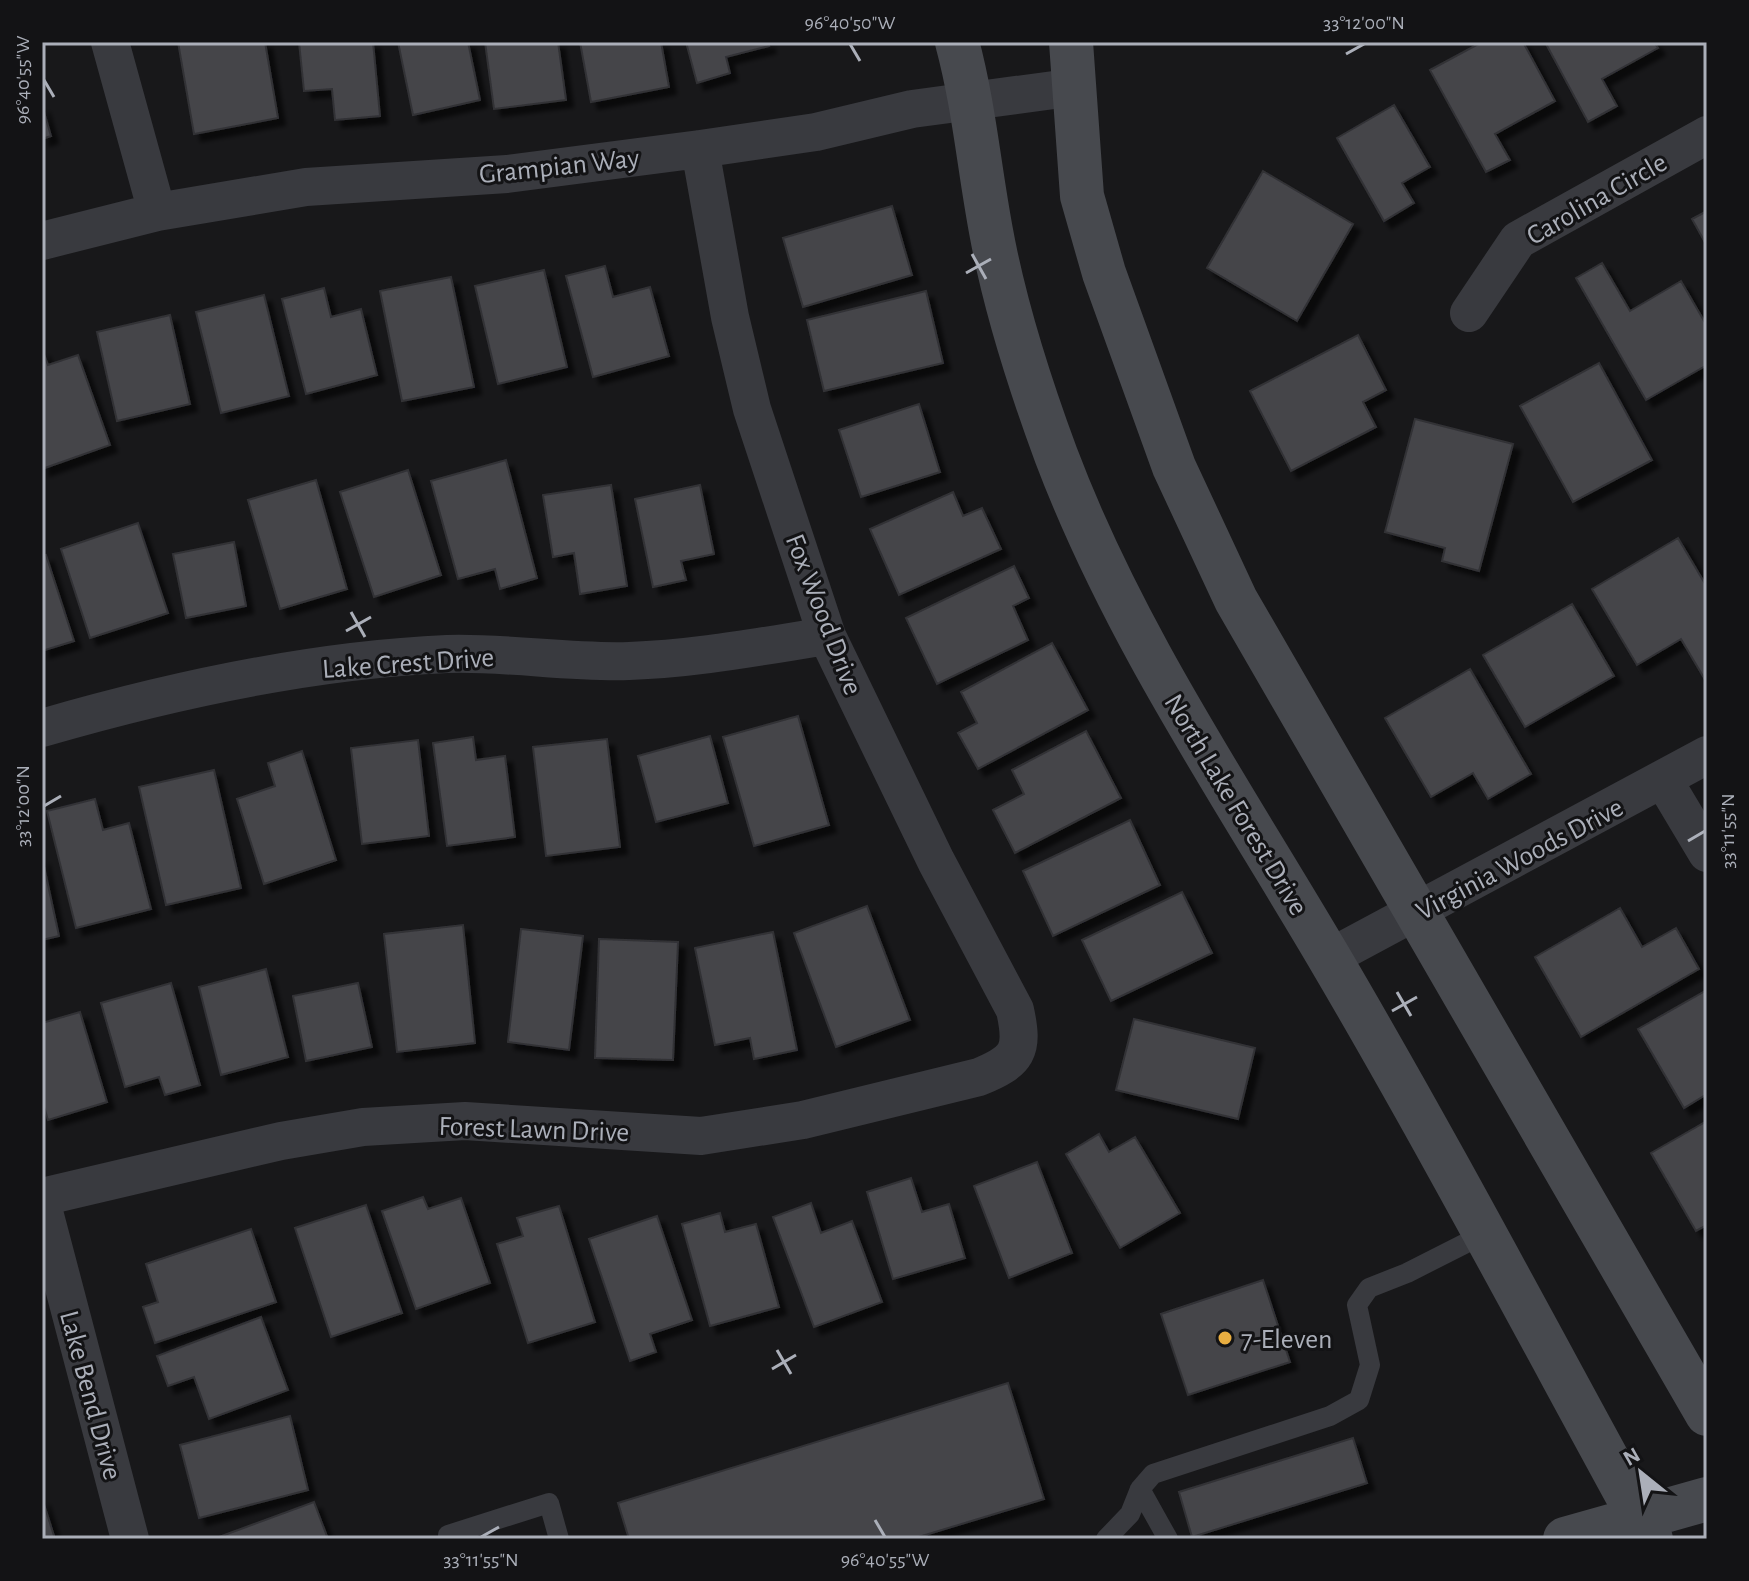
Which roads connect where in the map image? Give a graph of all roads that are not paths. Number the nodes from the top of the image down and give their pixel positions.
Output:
1 (110, 42) edge
2 (957, 42) edge
3 (1071, 42) edge
4 (1076, 87) junction
5 (973, 101) junction
6 (1707, 135) edge
7 (700, 149) junction
8 (157, 212) junction
9 (42, 241) edge
10 (1469, 313) dead end
11 (827, 636) junction
12 (42, 728) edge
13 (1707, 755) edge
14 (1664, 781) junction
15 (1707, 853) edge
16 (1419, 913) junction
17 (1329, 958) junction
18 (1018, 1052) joint
19 (42, 1197) edge
20 (42, 1204) edge
21 (1482, 1235) junction
22 (1707, 1414) edge
23 (1140, 1489) junction
24 (1707, 1499) edge
25 (1645, 1528) edge
26 (130, 1539) edge
27 (449, 1539) edge
28 (559, 1539) edge
29 (1106, 1539) edge
30 (1168, 1539) edge
31 (1565, 1539) edge

1 - 8 street
2 - 5 main road, North Lake Forest Drive
3 - 4 main road
4 - 5 street, Grampian Way
4 - 16 main road
5 - 7 street, Grampian Way
5 - 17 main road, North Lake Forest Drive
6 - 10 street, Carolina Circle
7 - 8 street, Grampian Way
7 - 11 street, Fox Wood Drive
8 - 9 street, Grampian Way
11 - 12 street, Lake Crest Drive
11 - 18 street, Fox Wood Drive
13 - 14 street, Virginia Woods Drive
14 - 15 street
14 - 16 street, Virginia Woods Drive
16 - 17 street, Virginia Woods Drive
16 - 22 main road
17 - 21 main road, North Lake Forest Drive
18 - 19 street, Forest Lawn Drive
20 - 26 street, Lake Bend Drive
21 - 23 lane
21 - 25 main road, North Lake Forest Drive
23 - 29 lane
23 - 30 lane
24 - 25 main road
25 - 31 main road
27 - 28 lane

